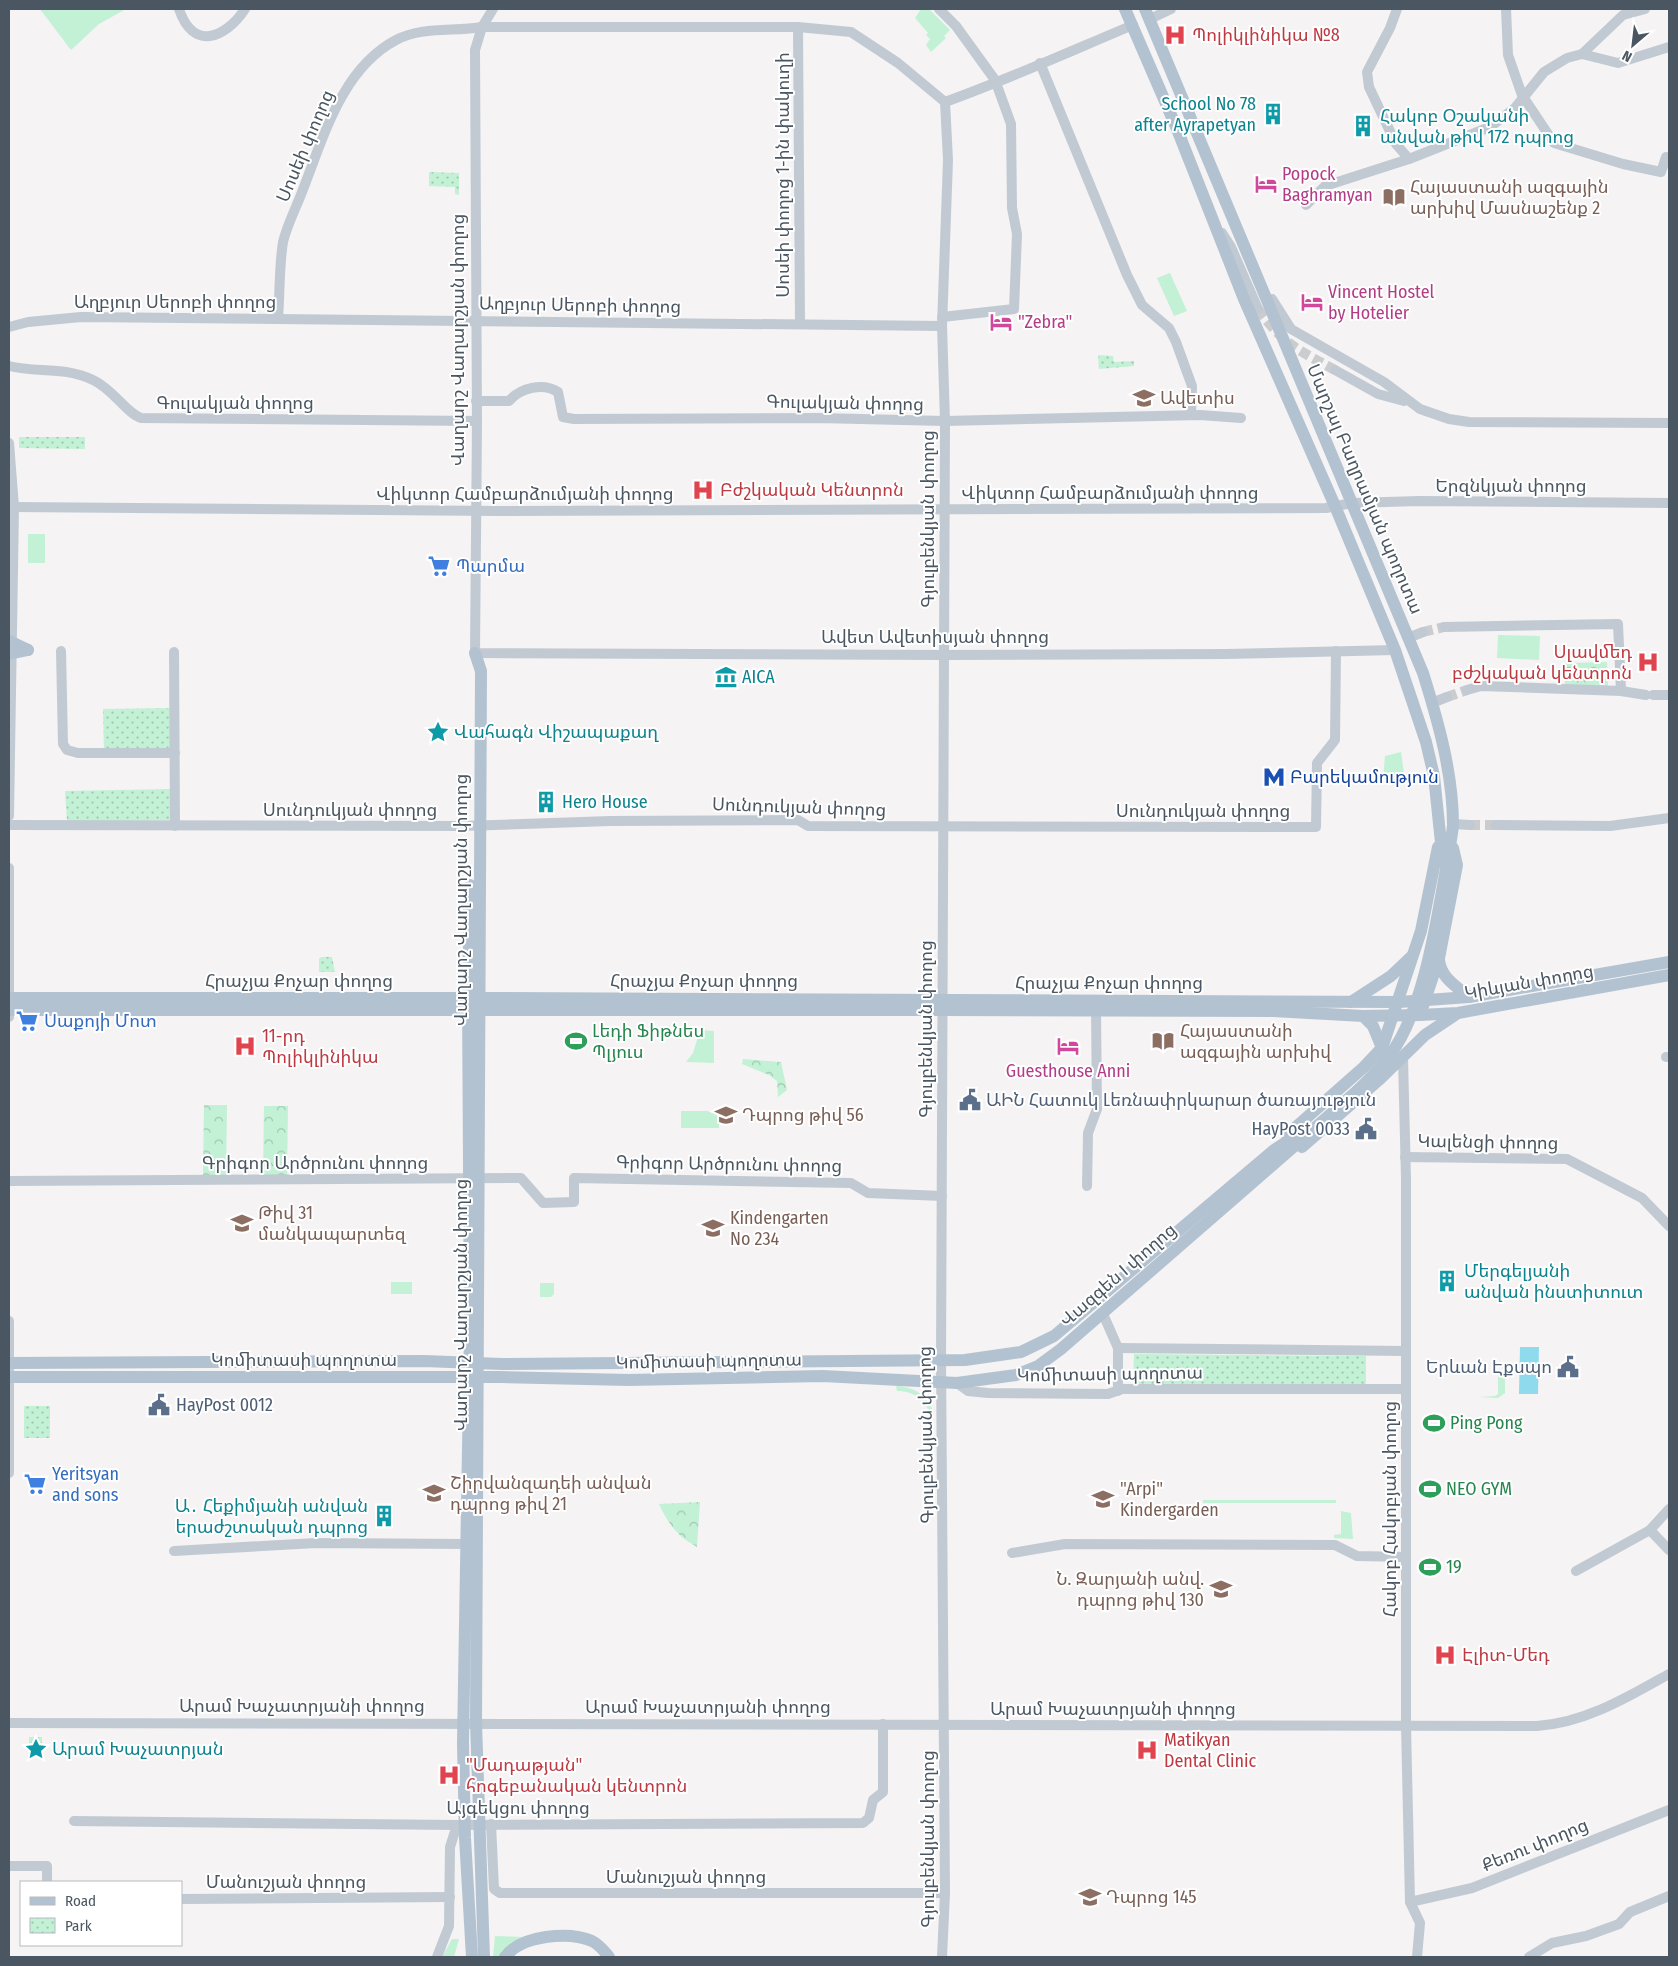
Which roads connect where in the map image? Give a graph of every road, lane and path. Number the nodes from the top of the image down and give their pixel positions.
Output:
1 (179, 9) edge
2 (245, 9) edge
3 (493, 9) edge
4 (939, 9) edge
5 (1125, 9) edge
6 (1171, 9) edge
7 (1397, 9) edge
8 (1506, 9) edge
9 (1645, 9) edge
10 (1147, 14) edge
11 (1133, 25) junction
12 (798, 27) junction
13 (482, 28) junction
14 (1669, 47) edge
15 (1582, 54) junction
16 (1040, 63) junction
17 (996, 84) junction
18 (1522, 96) junction
19 (945, 102) junction
20 (1666, 157) dead end
21 (1409, 159) junction
22 (1306, 205) dead end
23 (1214, 220) junction
24 (1249, 256) junction
25 (1258, 309) tunnel mouth
26 (278, 318) junction
27 (477, 319) junction
28 (942, 321) junction
29 (800, 323) junction
30 (9, 328) edge
31 (9, 366) edge
32 (1334, 370) tunnel mouth
33 (476, 401) junction
34 (1410, 402) junction
35 (1191, 415) junction
36 (1241, 418) dead end
37 (477, 421) junction
38 (945, 421) junction
39 (1669, 422) edge
40 (9, 443) edge
41 (1669, 502) edge
42 (1352, 503) junction
43 (1335, 506) junction
44 (14, 507) junction
45 (944, 509) junction
46 (476, 511) junction
47 (1444, 628) tunnel mouth
48 (1423, 632) tunnel mouth
49 (1408, 638) junction
50 (10, 648) edge
51 (1394, 650) junction
52 (61, 651) dead end
53 (1336, 651) junction
54 (174, 652) dead end
55 (475, 653) junction
56 (944, 655) junction
57 (1467, 690) tunnel mouth
58 (1621, 691) junction
59 (1669, 695) edge
60 (1447, 697) tunnel mouth
61 (1432, 703) junction
62 (175, 753) junction
63 (9, 816) edge
64 (1669, 818) edge
65 (1453, 824) junction
66 (9, 825) edge
67 (476, 825) junction
68 (1470, 825) tunnel mouth
69 (1496, 825) tunnel mouth
70 (175, 826) junction
71 (944, 827) junction
72 (1446, 839) junction
73 (9, 868) edge
74 (1414, 954) junction
75 (1439, 958) junction
76 (1669, 962) edge
77 (1669, 975) edge
78 (1469, 997) junction
79 (9, 998) edge
80 (1412, 1001) junction
81 (1351, 1002) junction
82 (473, 1004) junction
83 (942, 1005) junction
84 (9, 1010) edge
85 (1096, 1010) junction
86 (1458, 1013) junction
87 (1363, 1016) junction
88 (1394, 1016) junction
89 (1420, 1016) junction
90 (9, 1017) edge
91 (1382, 1048) junction
92 (1403, 1058) junction
93 (1280, 1154) junction
94 (1405, 1157) junction
95 (473, 1179) junction
96 (9, 1181) edge
97 (1087, 1186) dead end
98 (942, 1196) junction
99 (1669, 1226) edge
100 (1103, 1314) junction
101 (9, 1322) edge
102 (1118, 1348) junction
103 (1405, 1351) junction
104 (941, 1361) junction
105 (474, 1362) junction
106 (9, 1363) edge
107 (9, 1377) edge
108 (474, 1378) junction
109 (942, 1381) junction
110 (957, 1383) junction
111 (1406, 1389) junction
112 (1118, 1391) junction
113 (9, 1473) edge
114 (1669, 1509) edge
115 (1650, 1530) junction
116 (466, 1544) junction
117 (1669, 1550) edge
118 (174, 1551) dead end
119 (1012, 1553) dead end
120 (1406, 1557) junction
121 (1576, 1570) dead end
122 (1669, 1674) edge
123 (9, 1722) edge
124 (470, 1723) junction
125 (883, 1724) junction
126 (945, 1724) junction
127 (1406, 1726) junction
128 (1669, 1810) edge
129 (74, 1821) dead end
130 (461, 1824) junction
131 (478, 1824) junction
132 (492, 1824) junction
133 (9, 1866) edge
134 (48, 1881) edge
135 (945, 1893) junction
136 (1669, 1896) edge
137 (450, 1897) junction
138 (182, 1899) edge
139 (1410, 1902) junction
140 (437, 1957) edge
141 (472, 1957) edge
142 (484, 1957) edge
143 (505, 1957) edge
144 (609, 1957) edge
145 (942, 1957) edge
146 (1417, 1957) edge
147 (1529, 1957) edge

1 - 2 street
3 - 13 street, Վաղարշ Վաղարշյան փողոց
4 - 17 street
5 - 11 main road, Մարշալ Բաղրամյան պողոտա
6 - 10 street
7 - 21 street
8 - 18 street
9 - 15 street
10 - 24 main road, Մարշալ Բաղրամյան պողոտա
11 - 16 street
11 - 23 main road, Մարշալ Բաղրամյան պողոտա
12 - 13 street, Սոսեի փողոց
12 - 19 street, Սոսեի փողոց
12 - 29 street, Սոսեի փողոց 1-ին փակուղի
13 - 26 street, Սոսեի փողոց
13 - 27 street, Վաղարշ Վաղարշյան փողոց
14 - 15 street
15 - 18 street
16 - 17 street
16 - 35 street
17 - 19 street
17 - 28 street, Աղբյուր Սերոբի փողոց
18 - 20 street
18 - 21 street
19 - 28 street, Գյուլբենկյան փողոց
21 - 22 street
23 - 25 street
23 - 43 main road, Մարշալ Բաղրամյան պողոտա
24 - 34 street
24 - 42 main road, Մարշալ Բաղրամյան պողոտա
26 - 27 street, Աղբյուր Սերոբի փողոց
26 - 30 street, Աղբյուր Սերոբի փողոց
27 - 29 street, Աղբյուր Սերոբի փողոց
27 - 33 street, Վաղարշ Վաղարշյան փողոց
28 - 29 street, Աղբյուր Սերոբի փողոց
28 - 38 street, Գյուլբենկյան փողոց
31 - 37 street, Գուլակյան փողոց
32 - 34 street
33 - 37 street, Վաղարշ Վաղարշյան փողոց
33 - 38 street, Գուլակյան փողոց
34 - 39 street
35 - 36 street, Գուլակյան փողոց
35 - 38 street, Գուլակյան փողոց
37 - 46 street, Վաղարշ Վաղարշյան փողոց
38 - 45 street, Գյուլբենկյան փողոց
40 - 44 street
41 - 42 street, Երզնկյան փողոց
42 - 43 street, Երզնկյան փողոց
42 - 49 main road, Մարշալ Բաղրամյան պողոտա
43 - 45 street, Վիկտոր Համբարձումյանի փողոց
43 - 51 main road, Մարշալ Բաղրամյան պողոտա
44 - 46 street, Վիկտոր Համբարձումյանի փողոց
44 - 50 street
45 - 46 street, Վիկտոր Համբարձումյանի փողոց
45 - 56 street, Գյուլբենկյան փողոց
46 - 55 street, Վաղարշ Վաղարշյան փողոց
47 - 58 street
48 - 49 street
49 - 61 main road, Մարշալ Բաղրամյան պողոտա
50 - 63 street
51 - 53 street, Ավետ Ավետիսյան փողոց
51 - 72 main road, Մարշալ Բաղրամյան պողոտա
52 - 62 street
53 - 56 street, Ավետ Ավետիսյան փողոց
53 - 71 street, Սունդուկյան փողոց
54 - 62 street
55 - 56 street, Ավետ Ավետիսյան փողոց
55 - 67 main road, Վաղարշ Վաղարշյան փողոց
56 - 71 street, Գյուլբենկյան փողոց
57 - 58 street
58 - 59 street
60 - 61 street
61 - 65 main road, Մարշալ Բաղրամյան պողոտա
62 - 70 street
64 - 69 street
65 - 68 street
65 - 72 main road, Մարշալ Բաղրամյան պողոտա
66 - 70 street, Սունդուկյան փողոց
67 - 70 street, Սունդուկյան փողոց
67 - 71 street, Սունդուկյան փողոց
67 - 82 main road, Վաղարշ Վաղարշյան փողոց
71 - 83 street, Գյուլբենկյան փողոց
72 - 74 main road
72 - 75 main road
72 - 80 main road, Մարշալ Բաղրամյան պողոտա, bridge
73 - 79 street
74 - 75 main road
74 - 80 main road
74 - 81 main road
75 - 78 main road
75 - 80 main road
76 - 78 main road, Կիևյան փողոց
77 - 86 main road, Կիևյան փողոց
78 - 80 main road, Կիևյան փողոց
79 - 82 main road, Հրաչյա Քոչար փողոց
79 - 84 street
80 - 81 main road, Հրաչյա Քոչար փողոց
80 - 88 main road
80 - 89 main road
80 - 93 main road, Վազգեն I փողոց, bridge
81 - 83 main road, Հրաչյա Քոչար փողոց
82 - 83 main road, Հրաչյա Քոչար փողոց
82 - 84 main road, Հրաչյա Քոչար փողոց
82 - 95 main road, Վաղարշ Վաղարշյան փողոց
83 - 85 main road, Հրաչյա Քոչար փողոց
83 - 98 street, Գյուլբենկյան փողոց
84 - 90 street
85 - 87 main road, Հրաչյա Քոչար փողոց
85 - 97 street
86 - 89 main road, Կիևյան փողոց
86 - 92 main road, Վազգեն I փողոց
87 - 88 main road, Հրաչյա Քոչար փողոց
87 - 91 main road
88 - 89 main road, Կիևյան փողոց
88 - 91 main road
91 - 92 main road
91 - 93 main road, Վազգեն I փողոց
92 - 93 main road, Վազգեն I փողոց
92 - 94 street, Հակոբ Հակոբյան փողոց
93 - 100 main road, Վազգեն I փողոց
93 - 104 main road, Վազգեն I փողոց
94 - 99 street, Կալենցի փողոց
94 - 103 street, Հակոբ Հակոբյան փողոց
95 - 96 street, Գրիգոր Արծրունու փողոց
95 - 98 street, Գրիգոր Արծրունու փողոց
95 - 105 main road, Վաղարշ Վաղարշյան փողոց
98 - 104 street, Գյուլբենկյան փողոց
100 - 102 street
100 - 110 main road, Վազգեն I փողոց
101 - 106 street
102 - 103 street, Կոմիտասի պողոտա
102 - 112 street
103 - 111 street, Հակոբ Հակոբյան փողոց
104 - 105 main road, Կոմիտասի պողոտա
104 - 109 street, Գյուլբենկյան փողոց
105 - 106 main road, Կոմիտասի պողոտա
105 - 108 main road, Վաղարշ Վաղարշյան փողոց
106 - 107 street
107 - 108 main road, Կոմիտասի պողոտա
107 - 113 street
108 - 109 main road, Կոմիտասի պողոտա
108 - 116 main road, Վաղարշ Վաղարշյան փողոց
108 - 124 main road, Վաղարշ Վաղարշյան փողոց
109 - 110 main road, Կոմիտասի պողոտա
109 - 126 street, Գյուլբենկյան փողոց
110 - 112 street, Կոմիտասի պողոտա
111 - 112 street, Կոմիտասի պողոտա
111 - 120 street, Հակոբ Հակոբյան փողոց
114 - 115 street
115 - 117 street
115 - 121 street
116 - 118 street
116 - 124 main road, Վաղարշ Վաղարշյան փողոց
119 - 120 street
120 - 127 street, Հակոբ Հակոբյան փողոց
122 - 127 street, Արամ Խաչատրյանի փողոց
123 - 124 street, Արամ Խաչատրյանի փողոց
124 - 125 street, Արամ Խաչատրյանի փողոց
124 - 130 main road, Վաղարշ Վաղարշյան փողոց
124 - 131 main road, Վաղարշ Վաղարշյան փողոց
125 - 126 street, Արամ Խաչատրյանի փողոց
125 - 132 street, Այգեկցու փողոց
126 - 127 street, Արամ Խաչատրյանի փողոց
126 - 135 street, Գյուլբենկյան փողոց
127 - 139 street, Հակոբ Հակոբյան փողոց
128 - 139 street, Քեռու փողոց
129 - 130 street, Այգեկցու փողոց
130 - 131 street, Այգեկցու փողոց
130 - 137 street
130 - 141 main road, Վաղարշ Վաղարշյան փողոց
131 - 132 street, Այգեկցու փողոց
131 - 142 main road, Վաղարշ Վաղարշյան փողոց
132 - 135 street, Մանուշյան փողոց
133 - 134 street
135 - 145 street, Գյուլբենկյան փողոց
136 - 147 street
137 - 138 street, Մանուշյան փողոց
137 - 140 street
139 - 146 street, Հակոբ Հակոբյան փողոց
143 - 144 main road

